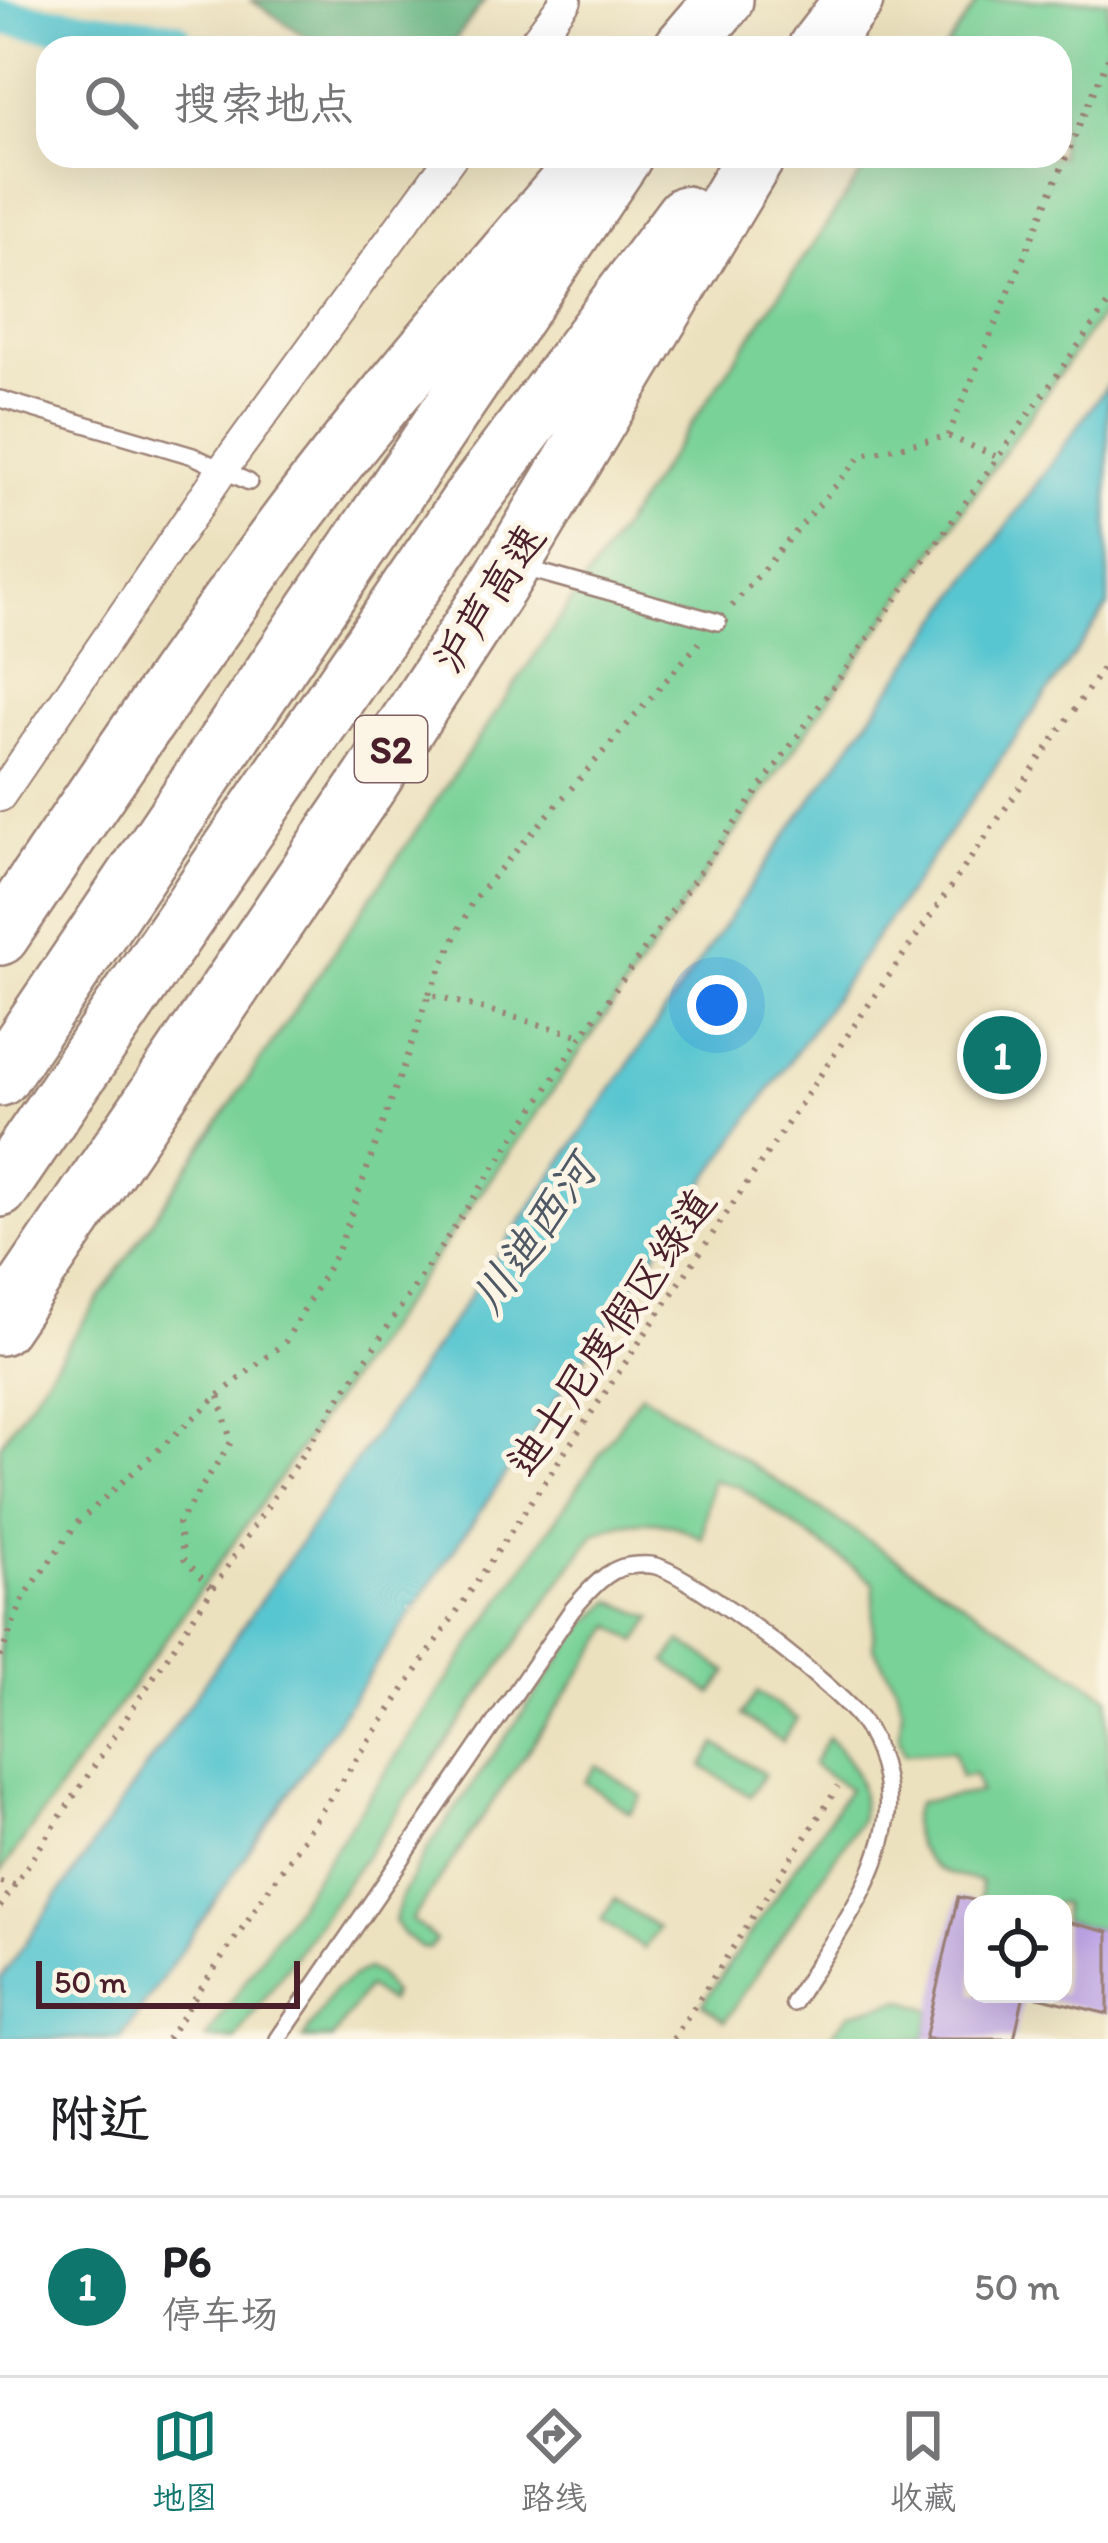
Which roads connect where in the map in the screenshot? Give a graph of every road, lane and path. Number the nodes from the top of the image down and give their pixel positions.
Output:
1 (566, 0) edge
2 (725, 0) edge
3 (539, 36) edge
4 (694, 36) edge
5 (702, 36) edge
6 (1108, 58) edge
7 (1072, 143) edge
8 (444, 168) edge
9 (581, 168) edge
10 (615, 168) edge
11 (723, 168) edge
12 (749, 168) edge
13 (1061, 168) edge
14 (1108, 304) edge
15 (0, 399) edge
16 (947, 436) junction
17 (995, 456) junction
18 (236, 476) junction
19 (535, 571) dead end
20 (718, 622) junction
21 (1108, 661) edge
22 (0, 796) edge
23 (0, 936) edge
24 (429, 994) junction
25 (582, 1036) junction
26 (0, 1077) edge
27 (0, 1188) edge
28 (0, 1326) edge
29 (219, 1395) junction
30 (212, 1588) junction
31 (0, 1658) edge
32 (838, 1787) dead end
33 (0, 1882) edge
34 (15, 1885) junction
35 (0, 1907) edge
36 (793, 2002) dead end
37 (166, 2039) edge
38 (278, 2039) edge
39 (674, 2039) edge

1 - 3 street
2 - 4 highway
2 - 5 highway
6 - 7 path
8 - 18 street
9 - 23 highway
10 - 26 highway
11 - 27 highway, 沪芦高速 / S2
12 - 28 highway, 沪芦高速 / S2
13 - 16 path
14 - 17 path
15 - 18 lane
16 - 17 path
16 - 20 path
17 - 25 path
18 - 22 street
19 - 20 lane
20 - 24 path
21 - 37 path, 迪士尼度假区绿道
24 - 25 path
24 - 29 path
25 - 30 path
29 - 30 path
29 - 31 path
30 - 34 path
32 - 39 path
33 - 34 path
34 - 35 path
36 - 38 lane

